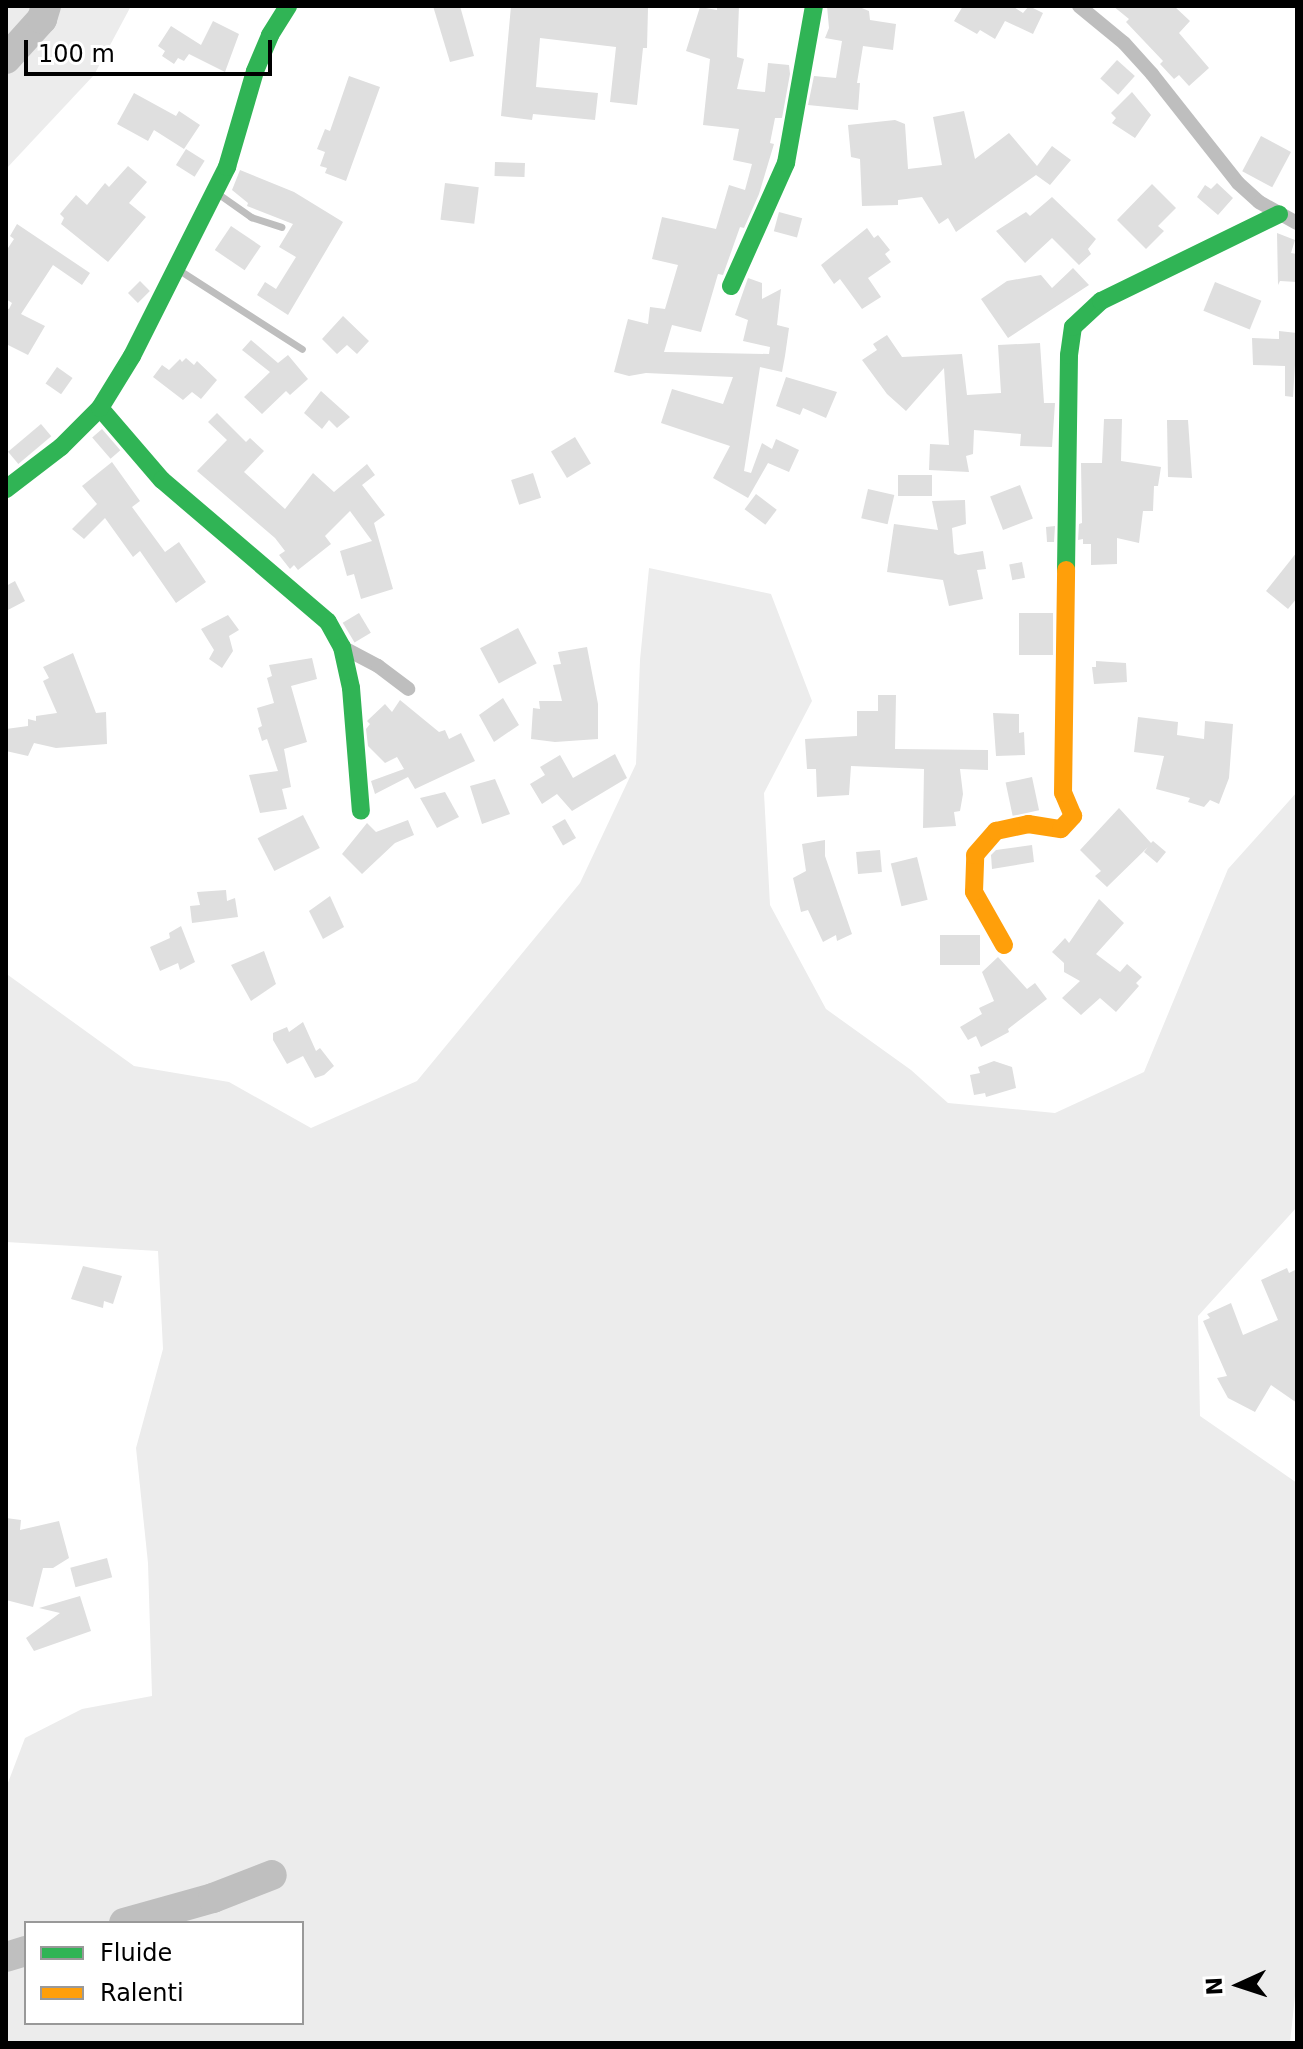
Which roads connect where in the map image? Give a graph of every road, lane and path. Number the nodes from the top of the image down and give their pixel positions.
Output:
1 (288, 6) edge
2 (814, 6) edge
3 (1079, 6) edge
4 (215, 192) junction
5 (1279, 214) junction
6 (1297, 223) edge
7 (281, 227) dead end
8 (177, 269) junction
9 (731, 286) dead end
10 (302, 349) dead end
11 (100, 408) junction
12 (6, 489) edge
13 (342, 647) junction
14 (408, 689) dead end
15 (361, 811) dead end
16 (1004, 945) dead end

1 - 4 street
2 - 9 street
3 - 5 street
4 - 7 lane
4 - 8 street
5 - 6 street
5 - 16 street
8 - 10 lane
8 - 11 street
11 - 12 street
11 - 13 street
13 - 14 street
13 - 15 street

